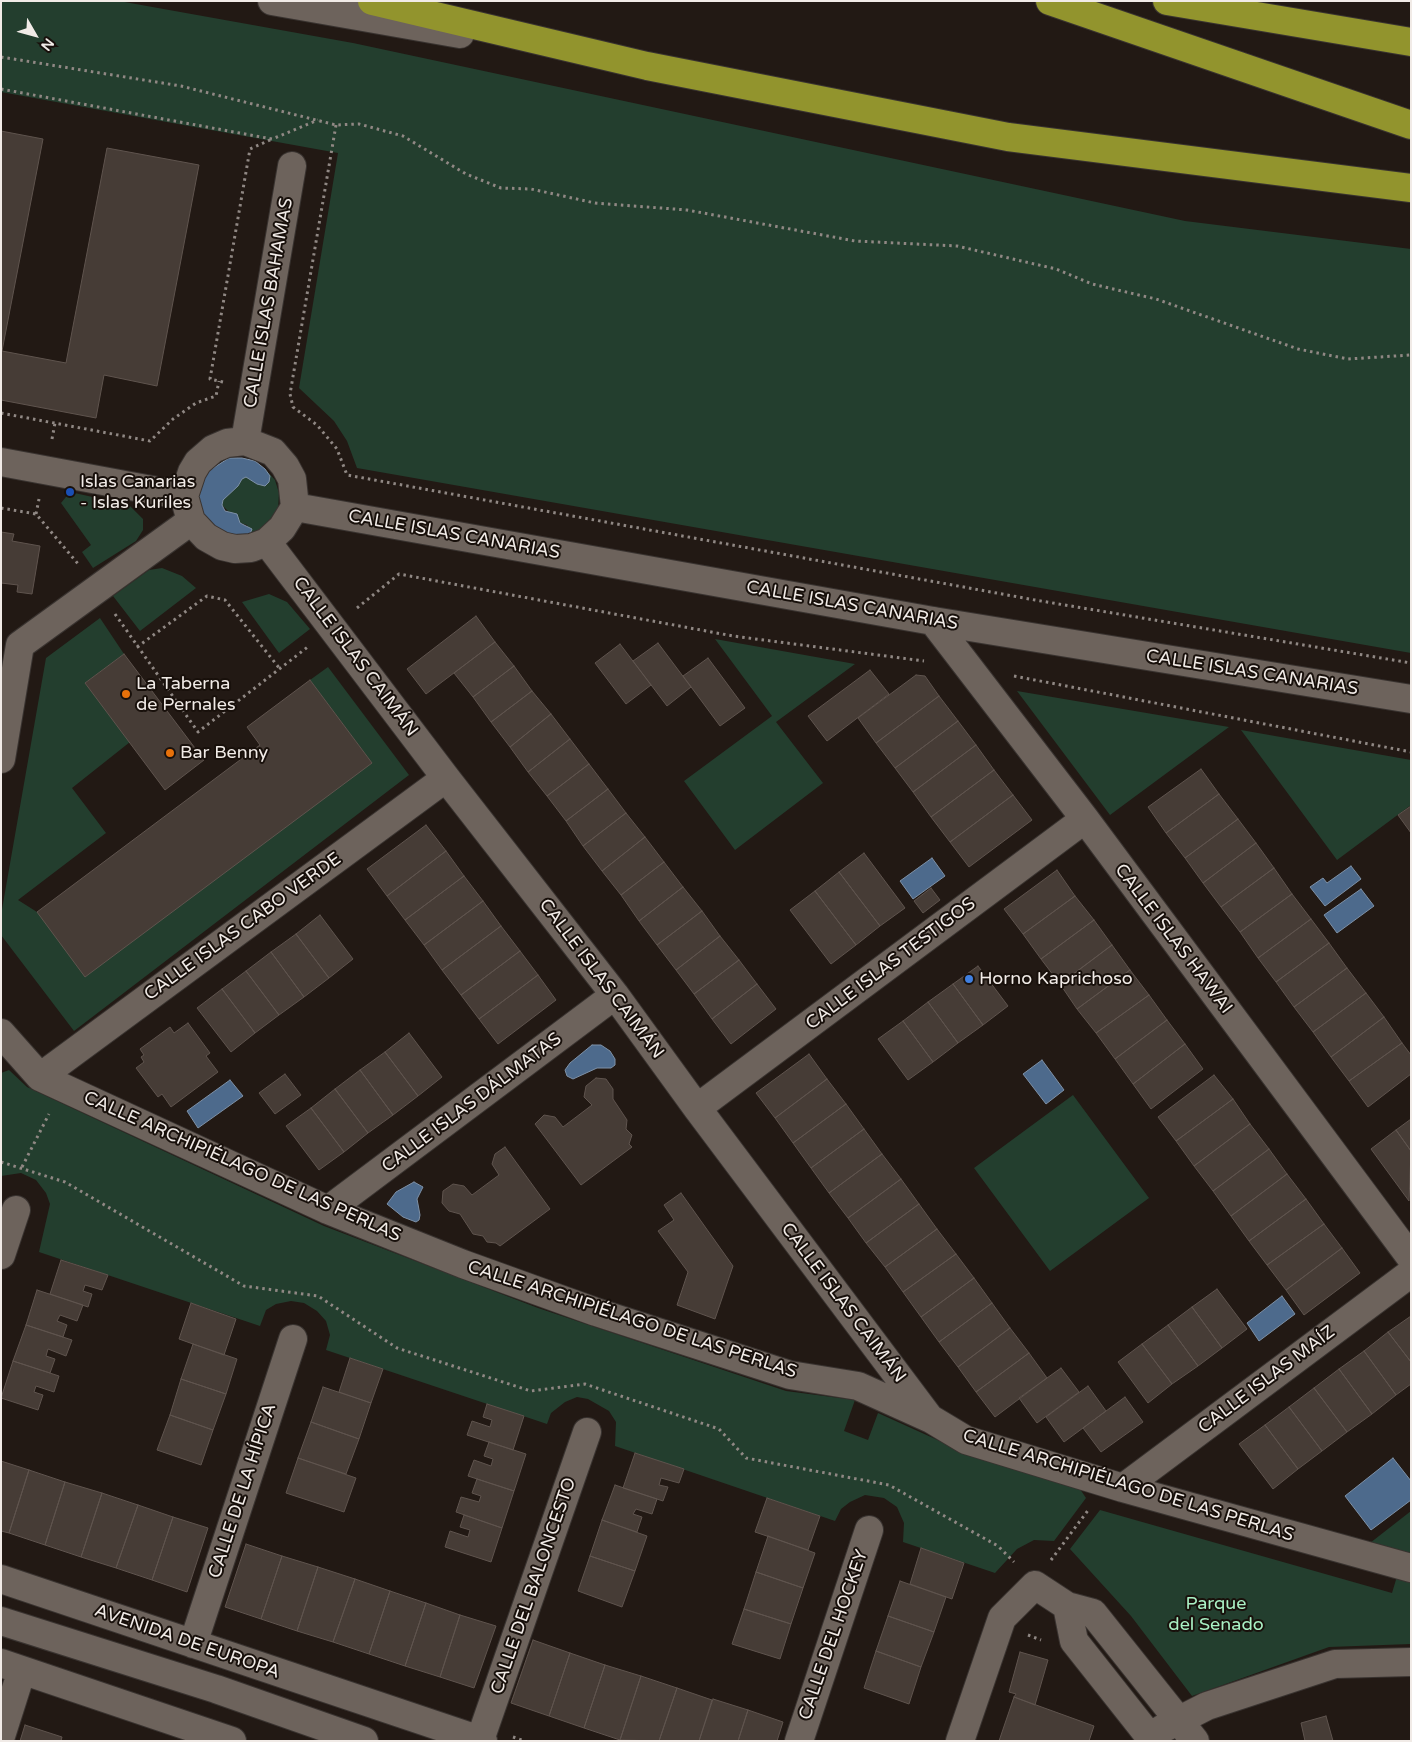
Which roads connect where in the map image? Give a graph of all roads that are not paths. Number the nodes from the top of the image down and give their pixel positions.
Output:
1 (272, 1) edge
2 (372, 1) edge
3 (1050, 1) edge
4 (1167, 1) edge
5 (1411, 42) edge
6 (647, 66) junction
7 (1411, 126) edge
8 (292, 166) dead end
9 (1411, 188) edge
10 (245, 441) junction
11 (1, 462) edge
12 (295, 506) junction
13 (188, 508) junction
14 (267, 542) junction
15 (933, 621) junction
16 (1411, 699) edge
17 (1, 759) edge
18 (446, 778) junction
19 (1085, 819) junction
20 (615, 995) junction
21 (1, 1033) edge
22 (51, 1082) junction
23 (697, 1108) junction
24 (16, 1210) dead end
25 (328, 1210) junction
26 (1, 1255) edge
27 (1411, 1258) edge
28 (1411, 1273) edge
29 (293, 1338) dead end
30 (931, 1419) junction
31 (587, 1432) dead end
32 (1115, 1486) junction
33 (870, 1530) dead end
34 (1411, 1568) edge
35 (1, 1579) edge
36 (37, 1591) junction
37 (1067, 1606) junction
38 (1, 1621) edge
39 (58, 1640) junction
40 (192, 1644) junction
41 (1411, 1662) edge
42 (12, 1666) edge
43 (216, 1689) junction
44 (337, 1692) junction
45 (296, 1717) junction
46 (1178, 1720) junction
47 (174, 1721) junction
48 (1, 1736) edge
49 (1151, 1739) edge
50 (482, 1740) edge
51 (232, 1741) edge
52 (364, 1741) edge
53 (799, 1741) edge
54 (960, 1741) edge
55 (1195, 1741) edge

1 - 6 street
2 - 6 highway
3 - 7 highway
4 - 5 highway
6 - 9 highway
8 - 10 street, CALLE ISLAS BAHAMAS
10 - 12 street
10 - 13 street
11 - 13 street
12 - 14 street
12 - 15 street, CALLE ISLAS CANARIAS
13 - 14 street
13 - 17 street
14 - 18 street, CALLE ISLAS CAIMÁN
15 - 16 street, CALLE ISLAS CANARIAS
15 - 19 street, CALLE ISLAS HAWAI
18 - 20 street, CALLE ISLAS CAIMÁN
18 - 22 street, CALLE ISLAS CABO VERDE
19 - 23 street, CALLE ISLAS TESTIGOS
19 - 27 street, CALLE ISLAS HAWAI
20 - 23 street, CALLE ISLAS CAIMÁN
20 - 25 street, CALLE ISLAS DÁLMATAS
21 - 22 street, CALLE ARCHIPIÉLAGO DE LAS PERLAS
22 - 25 street, CALLE ARCHIPIÉLAGO DE LAS PERLAS
23 - 30 street, CALLE ISLAS CAIMÁN
24 - 26 street
25 - 30 street, CALLE ARCHIPIÉLAGO DE LAS PERLAS
28 - 32 street, CALLE ISLAS MAÍZ
29 - 40 street, CALLE DE LA HÍPICA
30 - 32 street, CALLE ARCHIPIÉLAGO DE LAS PERLAS
31 - 50 street, CALLE DEL BALONCESTO
32 - 34 street, CALLE ARCHIPIÉLAGO DE LAS PERLAS
33 - 53 street, CALLE DEL HOCKEY
35 - 36 street, AVENIDA DE EUROPA
36 - 39 street
36 - 40 street, AVENIDA DE EUROPA
37 - 46 street
37 - 49 street
37 - 54 street
38 - 39 street, AVENIDA DE EUROPA
39 - 43 street, AVENIDA DE EUROPA
40 - 44 street, AVENIDA DE EUROPA
41 - 46 street
42 - 47 street
42 - 48 street
43 - 45 street, AVENIDA DE EUROPA
43 - 47 street, AVENIDA DE EUROPA
44 - 45 street
44 - 50 street, AVENIDA DE EUROPA
45 - 52 street, AVENIDA DE EUROPA
46 - 49 street
46 - 55 street
47 - 51 street

